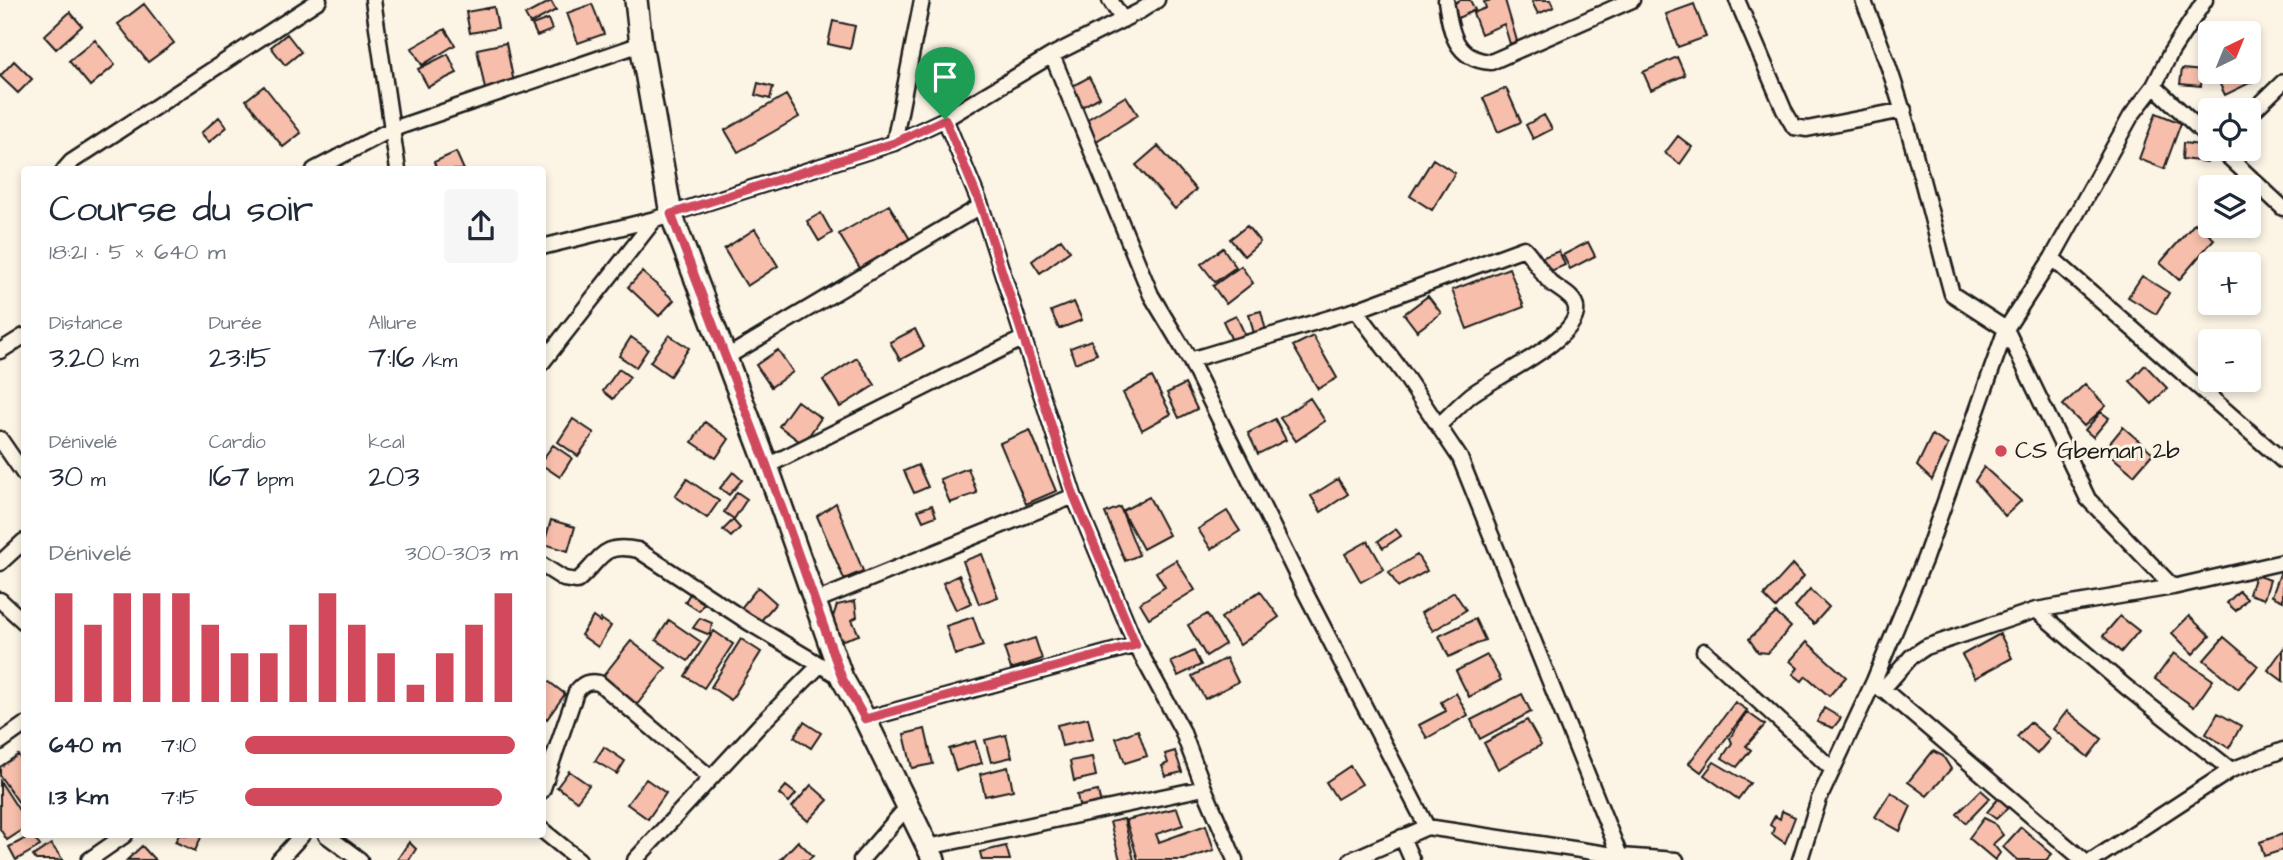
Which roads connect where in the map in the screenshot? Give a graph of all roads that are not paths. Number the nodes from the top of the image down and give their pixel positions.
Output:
1 (319, 0) edge
2 (373, 0) edge
3 (636, 0) edge
4 (922, 0) edge
5 (1110, 0) edge
6 (1157, 0) edge
7 (1446, 0) edge
8 (1632, 0) edge
9 (1737, 0) edge
10 (1863, 0) edge
11 (2205, 0) edge
12 (1123, 20) junction
13 (640, 44) junction
14 (1052, 55) junction
15 (2283, 82) edge
16 (2154, 86) junction
17 (2261, 103) edge
18 (1904, 110) junction
19 (945, 119) junction
20 (2198, 128) edge
21 (390, 130) junction
22 (894, 143) junction
23 (2233, 161) edge
24 (68, 166) edge
25 (322, 166) edge
26 (397, 166) edge
27 (981, 206) junction
28 (2283, 208) edge
29 (663, 217) junction
30 (546, 246) edge
31 (2052, 258) junction
32 (1356, 310) junction
33 (2006, 329) junction
34 (21, 338) edge
35 (1024, 338) junction
36 (0, 351) edge
37 (546, 358) edge
38 (725, 358) junction
39 (1190, 360) junction
40 (1439, 425) junction
41 (0, 439) edge
42 (2283, 461) edge
43 (767, 466) junction
44 (21, 470) edge
45 (1074, 496) junction
46 (21, 544) edge
47 (2283, 562) edge
48 (0, 563) edge
49 (546, 568) edge
50 (2174, 587) junction
51 (0, 600) edge
52 (813, 602) junction
53 (2036, 610) junction
54 (21, 619) edge
55 (1136, 645) junction
56 (1704, 651) dead end
57 (820, 665) junction
58 (842, 678) junction
59 (1878, 686) junction
60 (865, 719) junction
61 (21, 726) edge
62 (0, 742) edge
63 (2283, 750) edge
64 (1832, 768) junction
65 (2231, 770) junction
66 (711, 778) junction
67 (546, 779) edge
68 (1204, 788) junction
69 (908, 806) junction
70 (1426, 827) junction
71 (546, 833) edge
72 (1402, 837) junction
73 (121, 838) edge
74 (299, 838) edge
75 (330, 838) edge
76 (931, 854) edge
77 (1620, 856) junction
78 (89, 860) edge
79 (279, 860) edge
80 (360, 860) edge
81 (579, 860) edge
82 (635, 860) edge
83 (861, 860) edge
84 (1235, 860) edge
85 (1350, 860) edge
86 (1412, 860) edge
87 (1676, 860) edge
88 (1800, 860) edge
89 (2083, 860) edge
90 (2093, 860) edge

1 - 24 street
2 - 21 street
3 - 13 street
4 - 22 street
5 - 12 street
6 - 12 street
7 - 8 street
9 - 18 street
10 - 18 street
11 - 16 street
12 - 14 street
13 - 21 street
13 - 29 street
14 - 19 street
14 - 39 street
15 - 17 street
16 - 20 street
16 - 31 street
18 - 33 street
19 - 22 street
19 - 27 street
21 - 25 street
21 - 26 street
22 - 29 street
23 - 28 street
27 - 35 street
27 - 38 street
29 - 30 street
29 - 37 street
29 - 38 street
31 - 33 street
31 - 42 street
32 - 39 street
32 - 40 street
32 - 40 street
33 - 50 street
33 - 59 street
34 - 36 street
35 - 43 street
35 - 45 street
38 - 43 street
39 - 70 street
40 - 77 street
41 - 44 street
43 - 52 street
45 - 52 street
45 - 55 street
46 - 48 street
47 - 50 street
49 - 57 street
50 - 53 street
51 - 54 street
52 - 58 street
53 - 59 street
53 - 65 street
55 - 60 street
55 - 68 street
56 - 64 street
57 - 58 street
57 - 66 street
58 - 60 street
59 - 64 street
59 - 89 street
60 - 69 street
61 - 62 street
63 - 65 street
64 - 88 street
65 - 90 street
66 - 67 street
66 - 82 street
68 - 76 street
68 - 84 street
69 - 76 street
69 - 83 street
70 - 72 street
70 - 77 street
71 - 81 street
72 - 85 street
72 - 86 street
73 - 78 street
74 - 79 street
75 - 80 street
77 - 87 street

